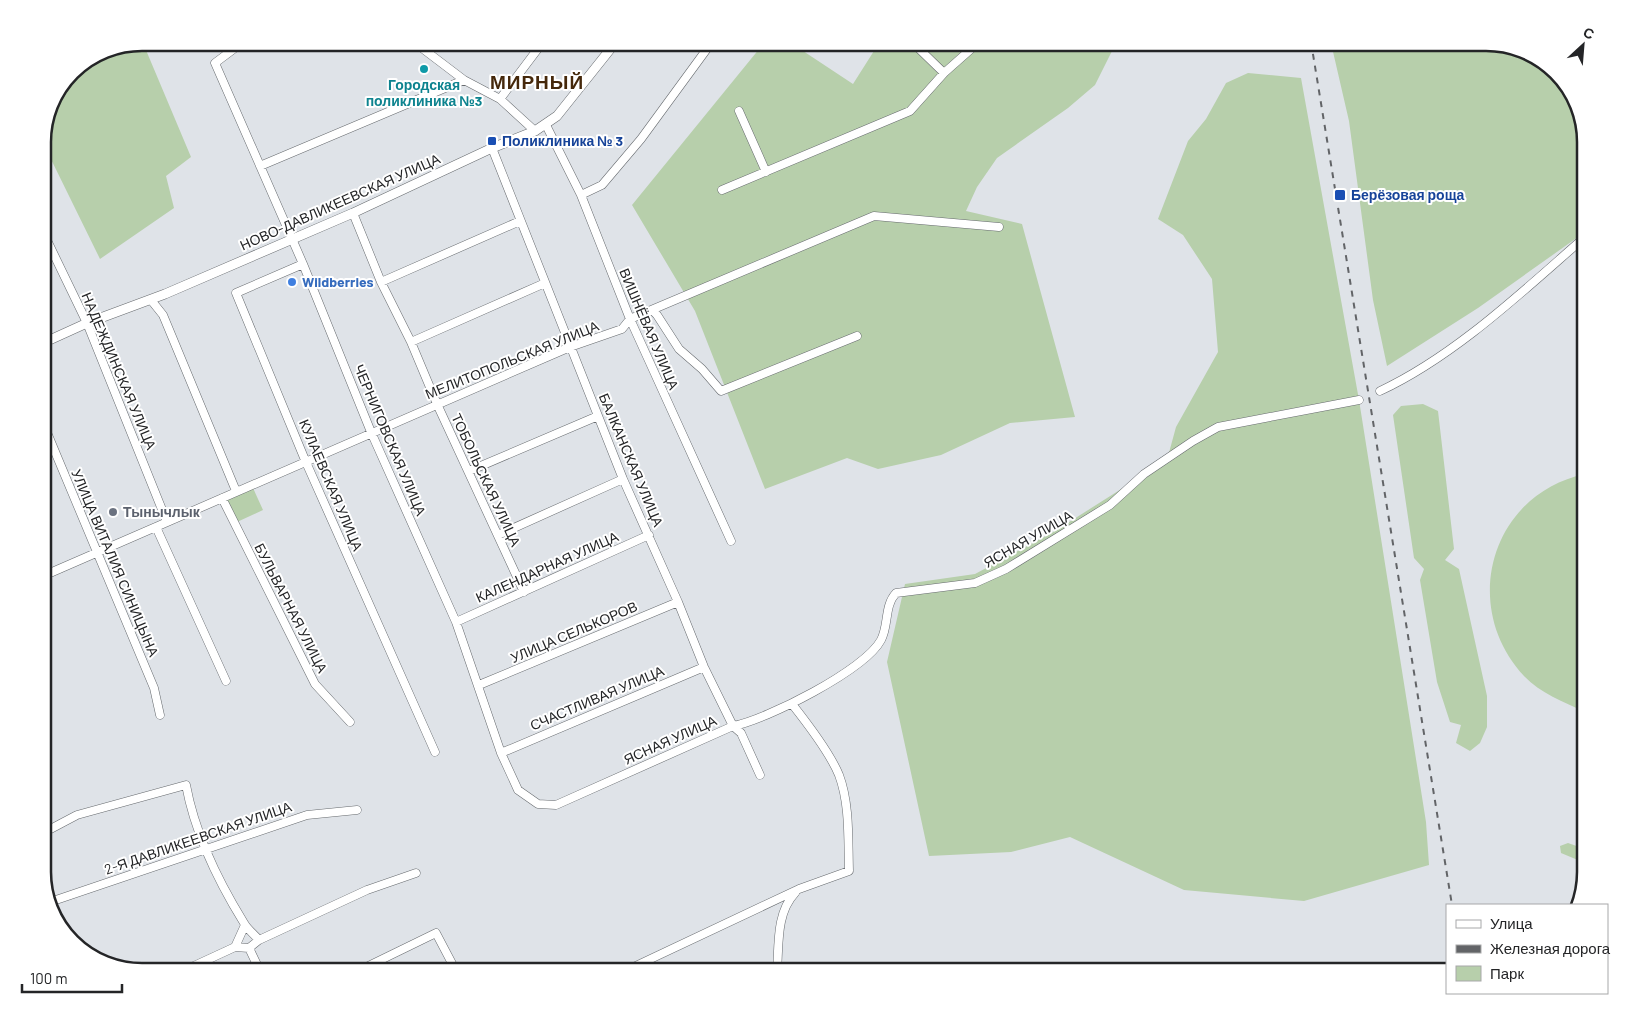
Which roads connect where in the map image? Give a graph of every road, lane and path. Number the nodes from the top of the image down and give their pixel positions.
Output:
1 (231, 51) edge
2 (426, 51) edge
3 (535, 51) edge
4 (609, 51) edge
5 (705, 51) edge
6 (921, 51) edge
7 (969, 51) edge
8 (944, 73) junction
9 (464, 80) junction
10 (500, 99) junction
11 (739, 111) dead end
12 (546, 125) junction
13 (535, 131) junction
14 (492, 148) junction
15 (260, 166) junction
16 (766, 172) junction
17 (722, 190) dead end
18 (581, 195) junction
19 (353, 213) junction
20 (520, 220) junction
21 (999, 227) dead end
22 (292, 240) junction
23 (1577, 244) edge
24 (51, 249) edge
25 (303, 264) junction
26 (381, 282) junction
27 (545, 283) junction
28 (151, 300) junction
29 (652, 310) junction
30 (630, 319) junction
31 (87, 323) junction
32 (856, 336) dead end
33 (51, 339) edge
34 (411, 342) junction
35 (570, 347) junction
36 (1380, 391) dead end
37 (1359, 400) dead end
38 (437, 404) junction
39 (598, 416) junction
40 (371, 432) junction
41 (51, 443) edge
42 (305, 460) junction
43 (469, 471) junction
44 (623, 479) junction
45 (236, 491) junction
46 (222, 498) junction
47 (168, 522) junction
48 (156, 527) junction
49 (498, 535) junction
50 (649, 535) junction
51 (731, 541) dead end
52 (96, 553) junction
53 (51, 573) edge
54 (524, 592) junction
55 (678, 602) junction
56 (456, 622) junction
57 (704, 666) junction
58 (226, 680) dead end
59 (479, 685) junction
60 (792, 704) junction
61 (160, 714) dead end
62 (350, 722) dead end
63 (733, 726) junction
64 (435, 752) dead end
65 (501, 753) junction
66 (760, 775) dead end
67 (556, 804) joint
68 (358, 810) dead end
69 (51, 829) edge
70 (204, 848) junction
71 (416, 873) dead end
72 (799, 889) junction
73 (56, 900) edge
74 (245, 926) junction
75 (259, 940) junction
76 (235, 947) junction
77 (249, 948) junction
78 (202, 963) edge
79 (256, 963) edge
80 (376, 963) edge
81 (451, 963) edge
82 (645, 963) edge
83 (778, 963) edge

1 - 15 street, ЧЕРНИГОВСКАЯ УЛИЦА
2 - 9 street
3 - 10 street
4 - 12 street, НОВО-ДАВЛИКЕЕВСКАЯ УЛИЦА
5 - 18 street
6 - 8 street
7 - 8 street
8 - 16 street
9 - 10 street
9 - 15 street
10 - 13 street
11 - 16 street
12 - 13 street, НОВО-ДАВЛИКЕЕВСКАЯ УЛИЦА
12 - 18 street, ВИШНЁВАЯ УЛИЦА
13 - 14 street, НОВО-ДАВЛИКЕЕВСКАЯ УЛИЦА
14 - 19 street, НОВО-ДАВЛИКЕЕВСКАЯ УЛИЦА
14 - 20 street, БАЛКАНСКАЯ УЛИЦА
15 - 22 street, ЧЕРНИГОВСКАЯ УЛИЦА
16 - 17 street
18 - 30 street, ВИШНЁВАЯ УЛИЦА
19 - 22 street, НОВО-ДАВЛИКЕЕВСКАЯ УЛИЦА
19 - 26 street, ТОБОЛЬСКАЯ УЛИЦА
20 - 26 street
20 - 27 street, БАЛКАНСКАЯ УЛИЦА
21 - 29 street, МЕЛИТОПОЛЬСКАЯ УЛИЦА
22 - 25 street, ЧЕРНИГОВСКАЯ УЛИЦА
22 - 28 street, НОВО-ДАВЛИКЕЕВСКАЯ УЛИЦА
23 - 36 street
24 - 31 street, НАДЕЖДИНСКАЯ УЛИЦА
25 - 40 street, ЧЕРНИГОВСКАЯ УЛИЦА
25 - 42 street, КУЛАЕВСКАЯ УЛИЦА
26 - 34 street, ТОБОЛЬСКАЯ УЛИЦА
27 - 34 street
27 - 35 street, БАЛКАНСКАЯ УЛИЦА
28 - 31 street, НОВО-ДАВЛИКЕЕВСКАЯ УЛИЦА
28 - 45 street
29 - 30 street, МЕЛИТОПОЛЬСКАЯ УЛИЦА
29 - 32 street
30 - 35 street, МЕЛИТОПОЛЬСКАЯ УЛИЦА
30 - 51 street, ВИШНЁВАЯ УЛИЦА
31 - 33 street, НОВО-ДАВЛИКЕЕВСКАЯ УЛИЦА
31 - 47 street, НАДЕЖДИНСКАЯ УЛИЦА
34 - 38 street, ТОБОЛЬСКАЯ УЛИЦА
35 - 38 street, МЕЛИТОПОЛЬСКАЯ УЛИЦА
35 - 39 street, БАЛКАНСКАЯ УЛИЦА
37 - 60 street, ЯСНАЯ УЛИЦА
38 - 40 street, МЕЛИТОПОЛЬСКАЯ УЛИЦА
38 - 43 street, ТОБОЛЬСКАЯ УЛИЦА
39 - 43 street
39 - 44 street, БАЛКАНСКАЯ УЛИЦА
40 - 42 street, МЕЛИТОПОЛЬСКАЯ УЛИЦА
40 - 56 street, ЧЕРНИГОВСКАЯ УЛИЦА
41 - 52 street, УЛИЦА ВИТАЛИЯ СИНИЦЫНА
42 - 45 street, МЕЛИТОПОЛЬСКАЯ УЛИЦА
42 - 64 street, КУЛАЕВСКАЯ УЛИЦА
43 - 49 street, ТОБОЛЬСКАЯ УЛИЦА
44 - 49 street
44 - 50 street, БАЛКАНСКАЯ УЛИЦА
45 - 46 street, МЕЛИТОПОЛЬСКАЯ УЛИЦА
46 - 47 street, МЕЛИТОПОЛЬСКАЯ УЛИЦА
46 - 62 street, БУЛЬВАРНАЯ УЛИЦА
47 - 48 street, МЕЛИТОПОЛЬСКАЯ УЛИЦА
48 - 52 street, МЕЛИТОПОЛЬСКАЯ УЛИЦА
48 - 58 street
49 - 54 street, ТОБОЛЬСКАЯ УЛИЦА
50 - 54 street, КАЛЕНДАРНАЯ УЛИЦА
50 - 55 street, БАЛКАНСКАЯ УЛИЦА
52 - 53 street, МЕЛИТОПОЛЬСКАЯ УЛИЦА
52 - 61 street, УЛИЦА ВИТАЛИЯ СИНИЦЫНА
54 - 56 street, КАЛЕНДАРНАЯ УЛИЦА
55 - 57 street, БАЛКАНСКАЯ УЛИЦА
55 - 59 street, УЛИЦА СЕЛЬКОРОВ
56 - 59 street, ЧЕРНИГОВСКАЯ УЛИЦА
57 - 63 street, БАЛКАНСКАЯ УЛИЦА
57 - 65 street, СЧАСТЛИВАЯ УЛИЦА
59 - 65 street, ЧЕРНИГОВСКАЯ УЛИЦА
60 - 63 street, ЯСНАЯ УЛИЦА
60 - 72 street
63 - 66 street, БАЛКАНСКАЯ УЛИЦА
63 - 67 street, ЯСНАЯ УЛИЦА
65 - 67 street, ЧЕРНИГОВСКАЯ УЛИЦА
68 - 70 street, 2-Я ДАВЛИКЕЕВСКАЯ УЛИЦА
69 - 70 street
70 - 73 street, 2-Я ДАВЛИКЕЕВСКАЯ УЛИЦА
70 - 74 street
71 - 75 street
72 - 82 street
72 - 83 street
74 - 75 street
74 - 76 street
75 - 77 street
76 - 77 street
76 - 78 street
77 - 79 street
80 - 81 street

